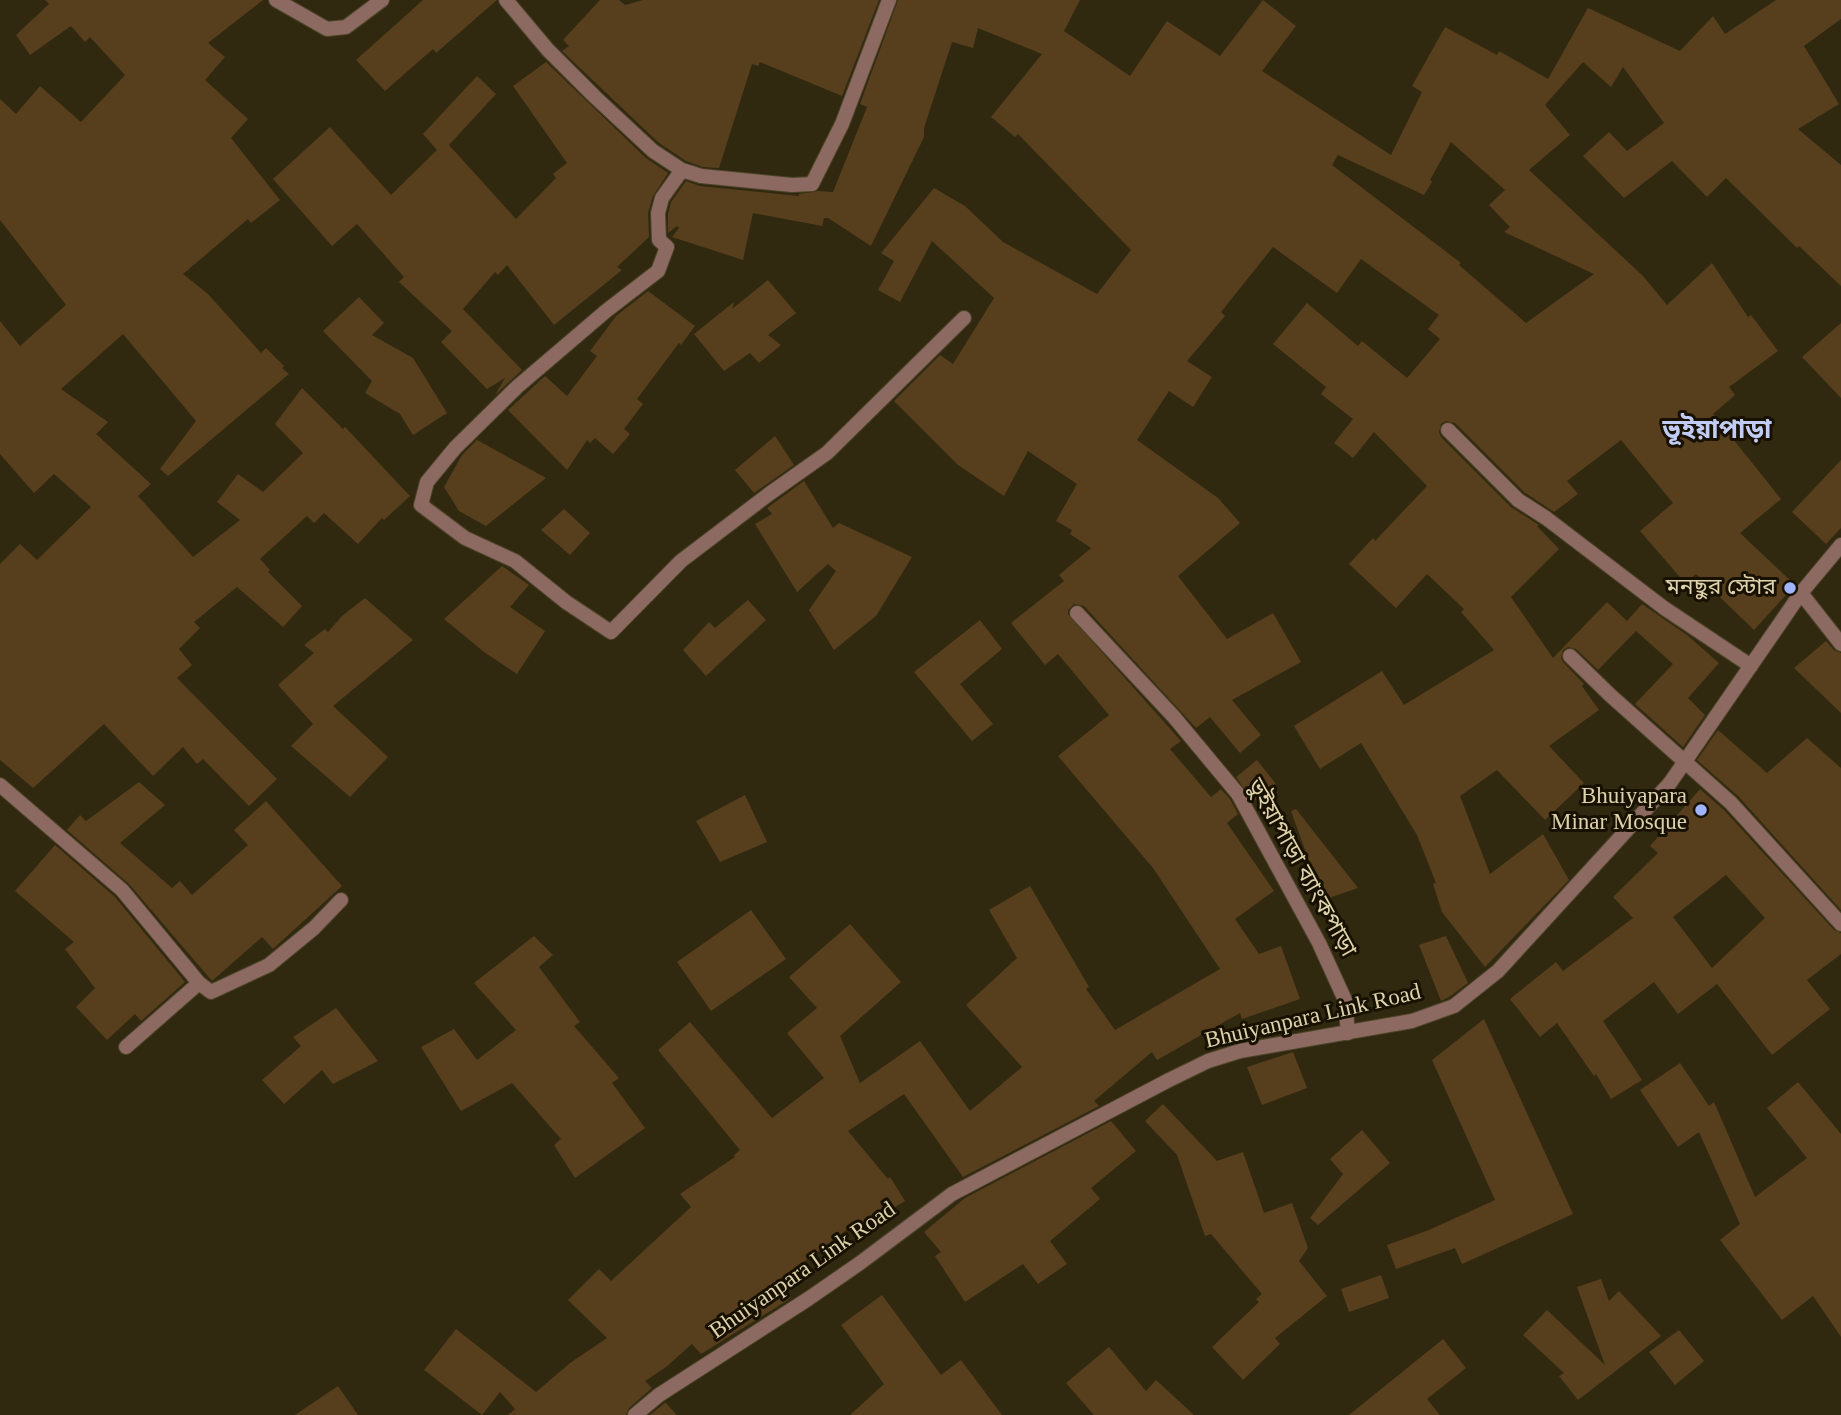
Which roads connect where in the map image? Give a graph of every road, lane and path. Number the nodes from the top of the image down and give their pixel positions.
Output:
1 (276, 0) edge
2 (382, 0) edge
3 (506, 0) edge
4 (889, 0) edge
5 (682, 170) junction
6 (964, 318) dead end
7 (1448, 430) dead end
8 (1841, 545) edge
9 (1801, 593) junction
10 (1077, 613) dead end
11 (1841, 644) edge
12 (1570, 656) dead end
13 (1751, 666) junction
14 (1684, 762) junction
15 (0, 785) edge
16 (341, 900) dead end
17 (1841, 923) edge
18 (199, 983) junction
19 (1348, 1033) junction
20 (125, 1047) dead end
21 (635, 1415) edge

1 - 2 street
3 - 5 street
4 - 5 street
5 - 6 street
7 - 13 street
8 - 9 street, Bhuiyanpara Link Road
9 - 11 street
9 - 13 street, Bhuiyanpara Link Road
10 - 19 street, ভুইয়াপাড়া ব্যাংকপাড়া
12 - 14 street
13 - 14 street, Bhuiyanpara Link Road
14 - 17 street
14 - 19 street, Bhuiyanpara Link Road
15 - 18 street
16 - 18 street
18 - 20 street
19 - 21 street, Bhuiyanpara Link Road

